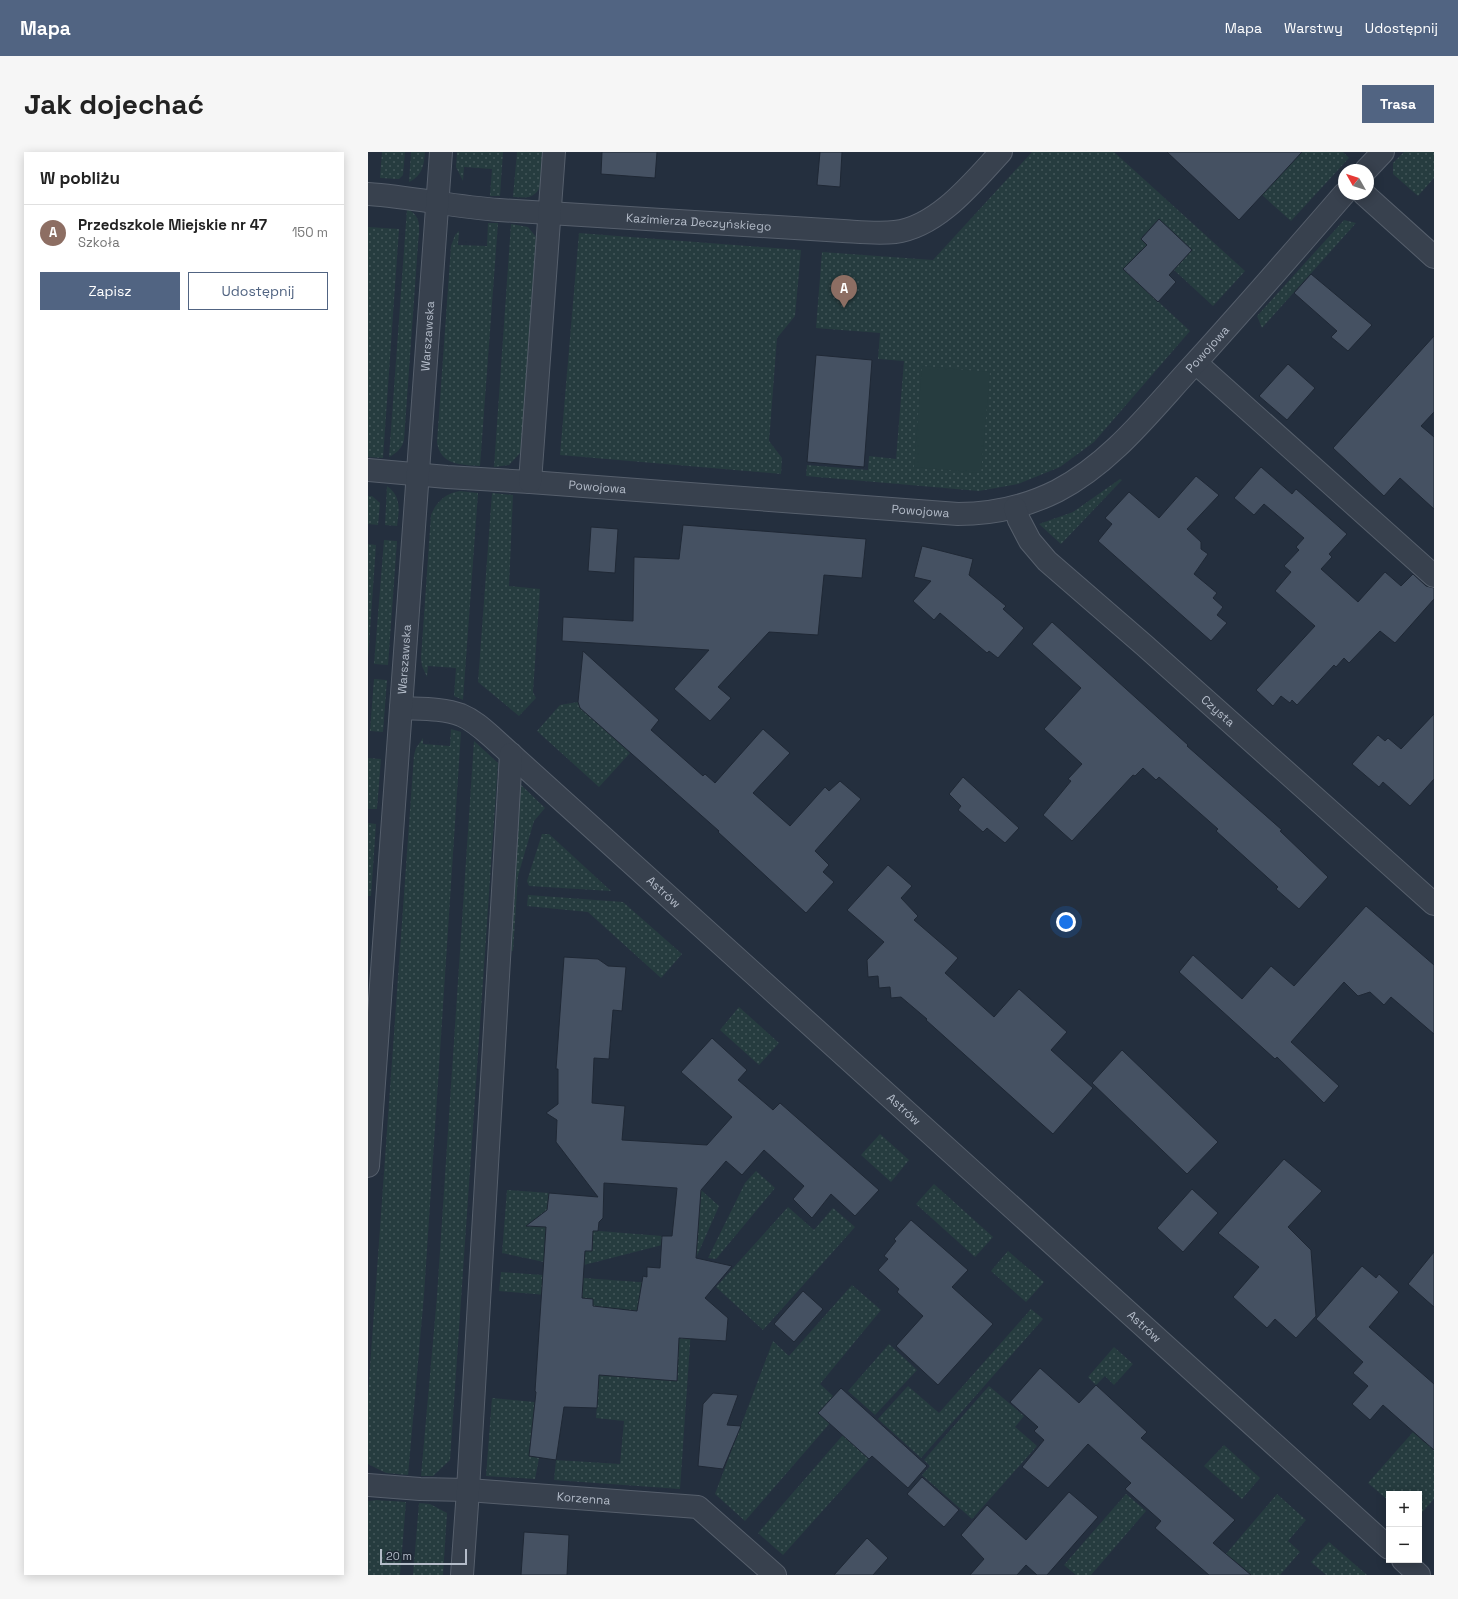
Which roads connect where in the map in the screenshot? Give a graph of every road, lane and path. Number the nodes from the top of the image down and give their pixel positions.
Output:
1 (440, 152) edge
2 (554, 152) edge
3 (1001, 152) edge
4 (1383, 152) edge
5 (1372, 164) edge
6 (368, 194) edge
7 (1339, 200) edge
8 (1371, 200) edge
9 (437, 202) junction
10 (549, 213) junction
11 (1434, 257) edge
12 (1196, 363) junction
13 (368, 470) edge
14 (418, 474) junction
15 (530, 482) junction
16 (1015, 508) junction
17 (1434, 576) edge
18 (401, 708) junction
19 (511, 754) junction
20 (1434, 904) edge
21 (368, 1166) edge
22 (368, 1485) edge
23 (468, 1490) junction
24 (1386, 1545) edge
25 (1406, 1563) edge
26 (462, 1575) edge
27 (775, 1575) edge
28 (1419, 1575) edge

1 - 9 street, Warszawska
2 - 10 street
3 - 10 street, Kazimierza Deczyńskiego
4 - 5 street
6 - 9 street, Kazimierza Deczyńskiego
7 - 12 street, Powojowa
8 - 11 street
9 - 10 street, Kazimierza Deczyńskiego
9 - 14 street, Warszawska
10 - 15 street
12 - 16 street, Powojowa
12 - 17 street
13 - 14 street, Powojowa
14 - 15 street, Powojowa
14 - 18 street, Warszawska
15 - 16 street, Powojowa
16 - 20 street, Czysta
18 - 19 street, Astrów
18 - 21 street, Warszawska
19 - 23 street
19 - 24 street, Astrów
22 - 23 street, Korzenna
23 - 26 street
23 - 27 street, Korzenna
25 - 28 street

